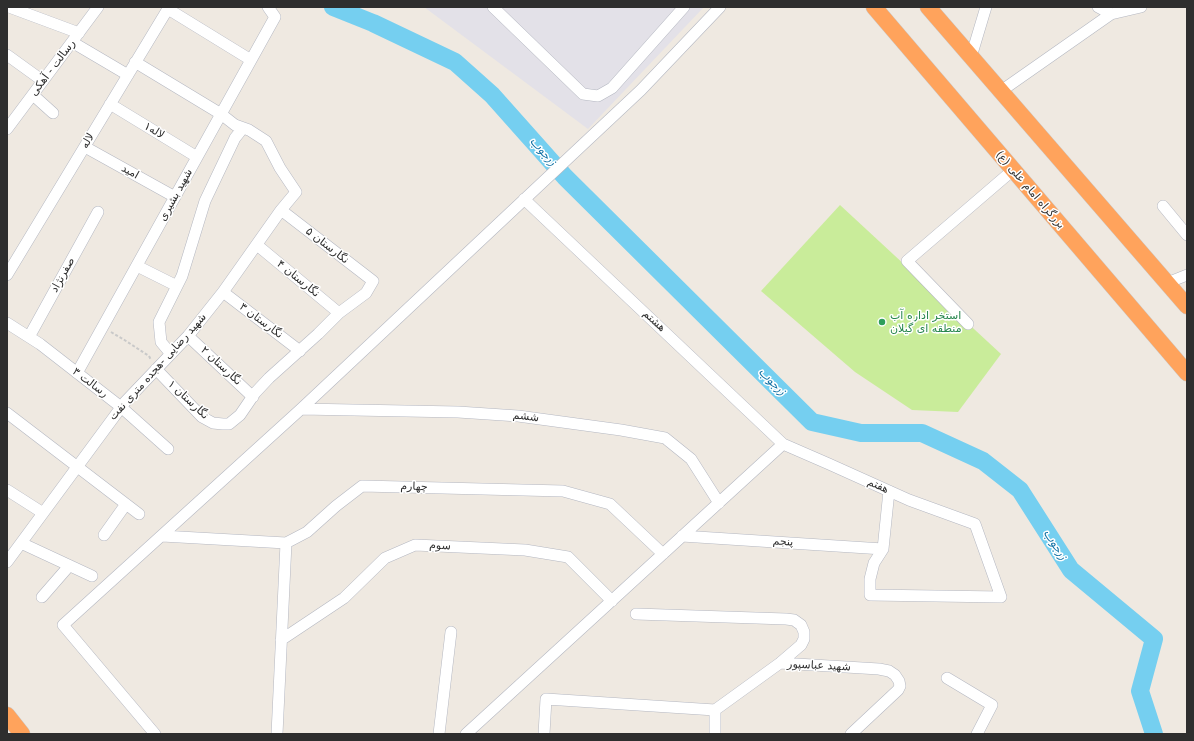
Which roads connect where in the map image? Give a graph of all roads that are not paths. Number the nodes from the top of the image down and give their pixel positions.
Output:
1 (9, 7) edge
2 (98, 7) edge
3 (268, 7) edge
4 (493, 7) edge
5 (684, 7) edge
6 (720, 7) edge
7 (874, 7) edge
8 (928, 7) edge
9 (986, 7) edge
10 (1098, 7) edge
11 (1141, 7) edge
12 (168, 8) edge
13 (1111, 14) junction
14 (75, 38) junction
15 (7, 55) edge
16 (971, 57) junction
17 (251, 60) junction
18 (135, 62) junction
19 (128, 76) junction
20 (43, 81) junction
21 (1001, 91) junction
22 (33, 95) junction
23 (110, 104) junction
24 (53, 113) dead end
25 (220, 114) junction
26 (243, 128) junction
27 (7, 129) edge
28 (85, 147) junction
29 (197, 157) junction
30 (1013, 170) junction
31 (175, 197) junction
32 (527, 197) junction
33 (1163, 206) dead end
34 (281, 210) junction
35 (98, 212) dead end
36 (1187, 235) edge
37 (256, 245) junction
38 (137, 266) junction
39 (7, 275) edge
40 (1187, 275) edge
41 (1167, 283) junction
42 (177, 286) junction
43 (223, 292) junction
44 (1187, 306) edge
45 (339, 313) junction
46 (7, 322) edge
47 (968, 324) dead end
48 (188, 336) junction
49 (29, 337) junction
50 (300, 351) junction
51 (171, 354) junction
52 (156, 370) junction
53 (1185, 370) edge
54 (77, 373) junction
55 (253, 397) junction
56 (121, 407) junction
57 (301, 409) junction
58 (7, 413) edge
59 (783, 444) junction
60 (168, 449) dead end
61 (77, 466) junction
62 (7, 490) edge
63 (889, 491) junction
64 (719, 503) junction
65 (126, 504) junction
66 (43, 513) junction
67 (138, 514) dead end
68 (104, 536) dead end
69 (162, 536) junction
70 (682, 536) junction
71 (21, 543) junction
72 (286, 543) junction
73 (883, 549) junction
74 (663, 554) junction
75 (7, 562) edge
76 (69, 566) junction
77 (92, 576) dead end
78 (42, 597) dead end
79 (612, 601) junction
80 (636, 614) dead end
81 (451, 632) dead end
82 (281, 640) junction
83 (780, 664) junction
84 (947, 678) dead end
85 (716, 710) junction
86 (7, 715) edge
87 (22, 734) edge
88 (155, 734) edge
89 (277, 734) edge
90 (439, 734) edge
91 (466, 734) edge
92 (544, 734) edge
93 (715, 734) edge
94 (851, 734) edge
95 (977, 734) edge

1 - 14 street
2 - 14 street, رسالت - آهکی
3 - 17 street, شهید بشیری
4 - 5 street
6 - 32 street
7 - 30 highway, بزرگراه امام علی (ع)
8 - 16 highway
9 - 16 street
10 - 13 street
11 - 13 street
12 - 17 street
12 - 18 street, لاله
13 - 21 street
14 - 19 street
14 - 20 street, رسالت - آهکی
15 - 20 street
16 - 21 highway
17 - 25 street, شهید بشیری
18 - 19 street, لاله
18 - 25 street
19 - 23 street, لاله
20 - 22 street, رسالت - آهکی
21 - 41 highway
22 - 24 street
22 - 27 street, رسالت - آهکی
23 - 28 street, لاله
23 - 29 street, لاله۱
25 - 26 street
25 - 29 street, شهید بشیری
26 - 34 street, شهید رضایی -هجده متری نفت
26 - 42 street
28 - 31 street, امید
28 - 39 street, لاله
29 - 31 street, شهید بشیری
30 - 47 street
30 - 53 highway, بزرگراه امام علی (ع)
31 - 38 street, شهید بشیری
32 - 57 street
32 - 59 street, هشتم
33 - 36 street
34 - 37 street, شهید رضایی -هجده متری نفت
34 - 45 street, نگارستان ۵
35 - 49 street, صفرنژاد
37 - 43 street, شهید رضایی -هجده متری نفت
37 - 45 street, نگارستان ۴
38 - 42 street
38 - 54 street, شهید بشیری
40 - 41 street
41 - 44 highway
42 - 51 street
43 - 48 street, شهید رضایی -هجده متری نفت
43 - 50 street, نگارستان ۳
45 - 50 street
46 - 49 street, رسالت ۳
48 - 51 street, شهید رضایی -هجده متری نفت
48 - 55 street, نگارستان ۲
49 - 54 street, رسالت ۳
50 - 55 street
51 - 52 street, شهید رضایی -هجده متری نفت
52 - 55 street, نگارستان ۱
52 - 56 street, شهید رضایی -هجده متری نفت
54 - 56 street, رسالت ۳
56 - 60 street, رسالت ۳
56 - 61 street, شهید رضایی -هجده متری نفت
57 - 64 street, ششم
57 - 69 street
58 - 61 street
59 - 63 street, هفتم
59 - 64 street
61 - 65 street
61 - 66 street, شهید رضایی -هجده متری نفت
62 - 66 street
63 - 73 street
63 - 73 street, هفتم
64 - 70 street
65 - 67 street
65 - 68 street
66 - 71 street, شهید رضایی -هجده متری نفت
69 - 72 street
69 - 88 street
70 - 73 street, پنجم
70 - 74 street
71 - 75 street, شهید رضایی -هجده متری نفت
71 - 76 street
72 - 74 street, چهارم
72 - 82 street
74 - 79 street
76 - 77 street
76 - 78 street
79 - 82 street, سوم
79 - 91 street
80 - 83 street, شهید عباسپور
81 - 90 street
82 - 89 street
83 - 85 street
83 - 94 street, شهید عباسپور
84 - 95 street
85 - 92 street
85 - 93 street
86 - 87 highway

